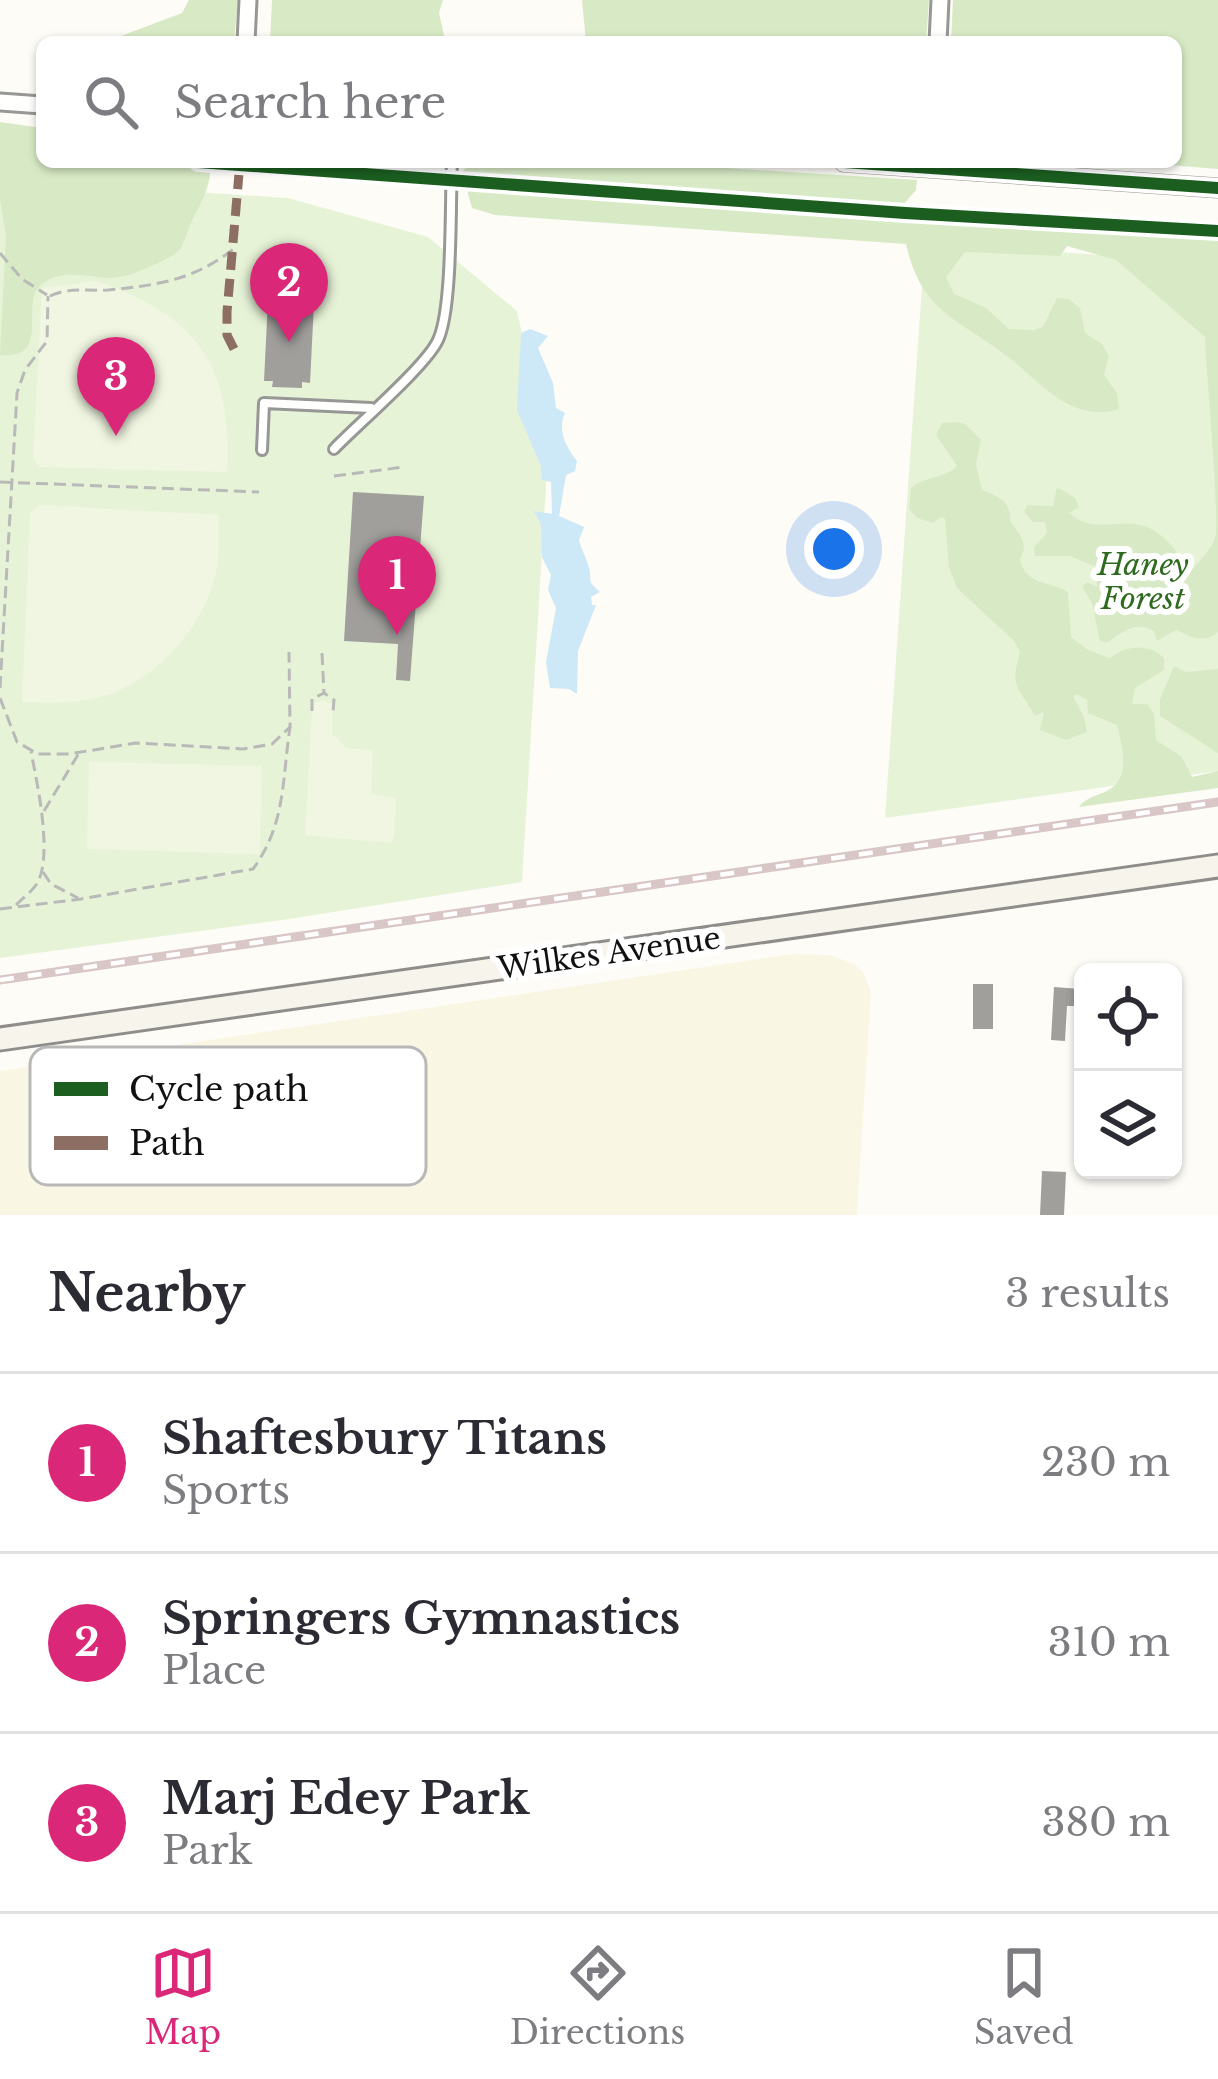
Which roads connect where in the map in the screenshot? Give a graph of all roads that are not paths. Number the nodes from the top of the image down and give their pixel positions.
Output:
1 (248, 0) edge
2 (940, 0) edge
3 (246, 36) edge
4 (938, 36) edge
5 (0, 102) edge
6 (36, 105) edge
7 (452, 168) edge
8 (968, 168) edge
9 (1218, 188) edge
10 (374, 408) junction
11 (334, 448) dead end
12 (262, 450) dead end
13 (1218, 866) edge
14 (0, 1039) edge

1 - 3 street
2 - 4 street
5 - 6 street
7 - 10 lane
8 - 9 street
10 - 11 lane
10 - 12 lane
13 - 14 main road, Wilkes Avenue

